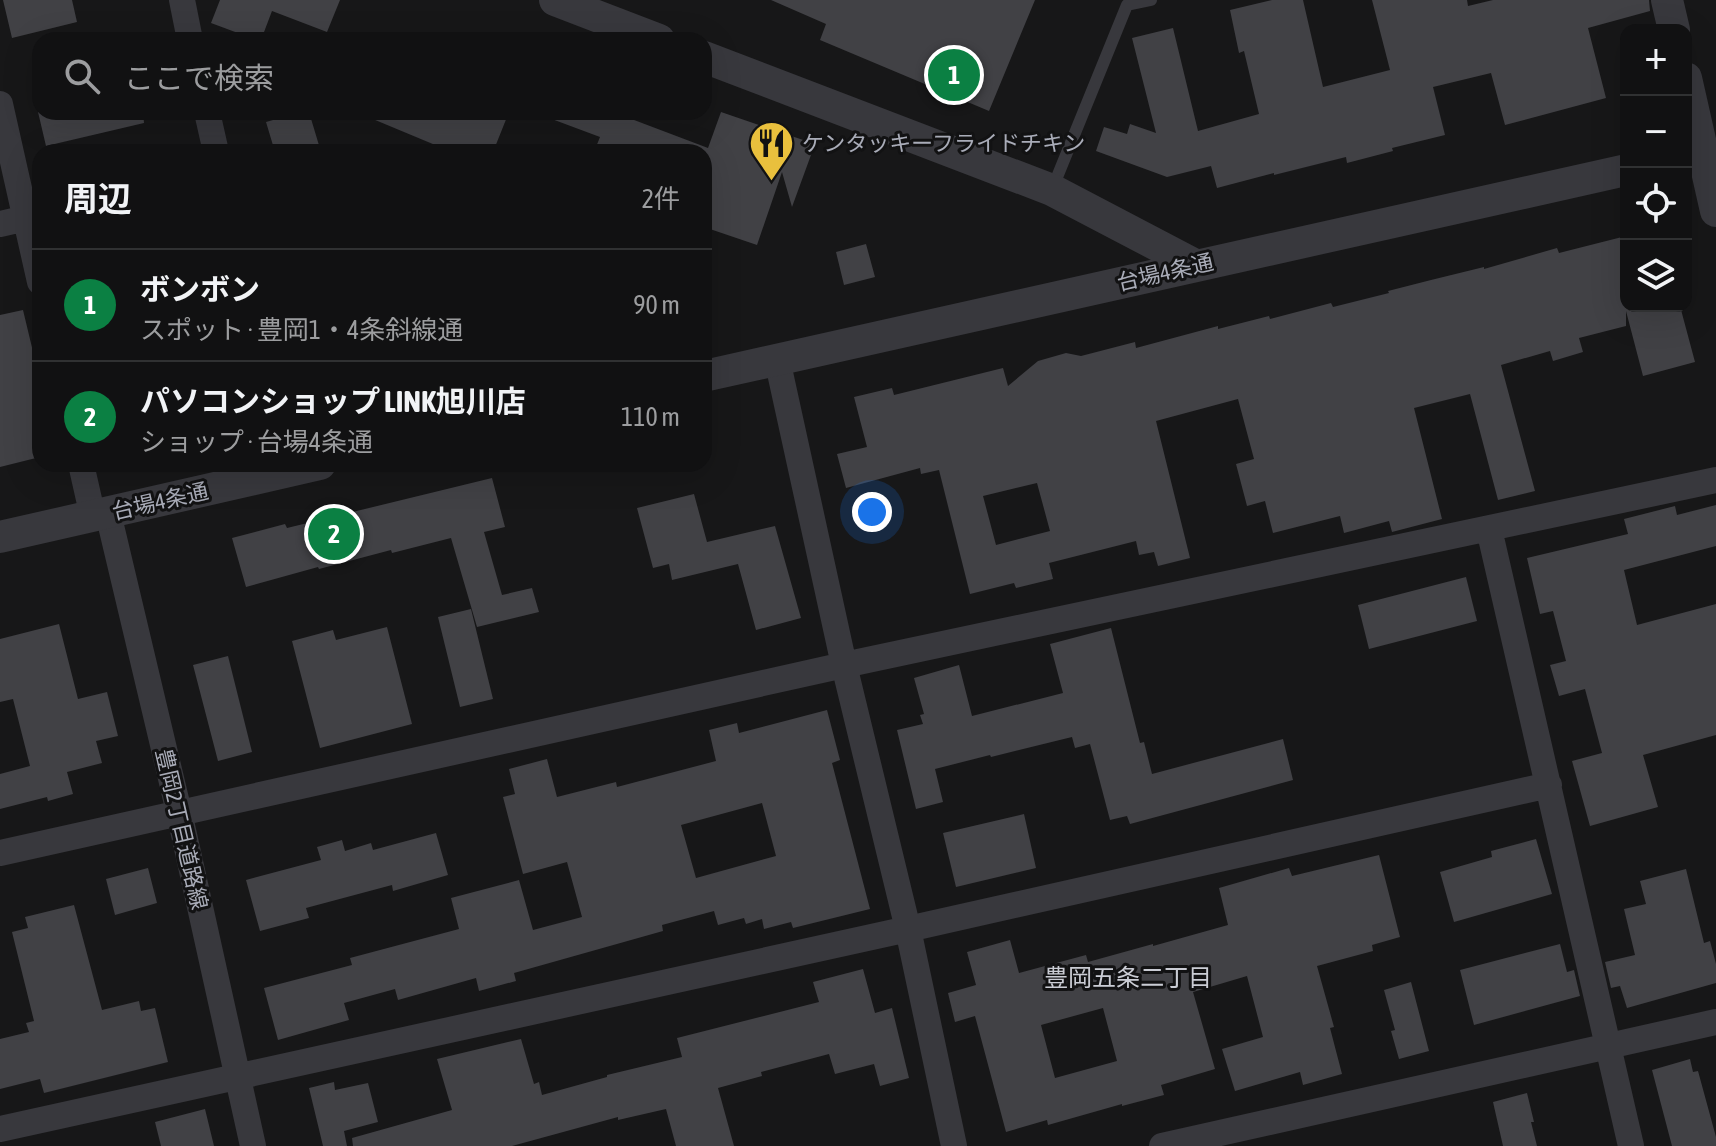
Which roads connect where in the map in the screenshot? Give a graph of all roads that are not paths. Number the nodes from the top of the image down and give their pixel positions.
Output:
1 (182, 0) edge
2 (555, 0) edge
3 (1151, 0) edge
4 (1667, 0) edge
5 (1673, 24) edge
6 (188, 32) edge
7 (638, 32) edge
8 (712, 60) edge
9 (1690, 96) edge
10 (0, 104) edge
11 (209, 120) edge
12 (214, 144) edge
13 (1702, 154) edge
14 (1620, 171) edge
15 (1052, 190) junction
16 (1716, 211) edge
17 (13, 221) edge
18 (32, 264) edge
19 (1195, 265) junction
20 (777, 359) junction
21 (712, 374) edge
22 (84, 472) edge
23 (271, 472) edge
24 (1716, 480) edge
25 (100, 515) junction
26 (1489, 529) junction
27 (0, 537) edge
28 (844, 665) junction
29 (1549, 785) junction
30 (179, 812) junction
31 (0, 853) edge
32 (908, 929) junction
33 (1716, 1022) edge
34 (1609, 1047) junction
35 (236, 1075) junction
36 (0, 1129) edge
37 (253, 1146) edge
38 (954, 1146) edge
39 (1162, 1146) edge
40 (1631, 1146) edge

1 - 6 street
2 - 7 street
3 - 15 lane
4 - 5 street
8 - 15 street
9 - 13 street
10 - 17 street
11 - 12 street
13 - 16 street
14 - 19 street, 台場4条通
15 - 19 street
17 - 18 street
19 - 20 street, 台場4条通
20 - 21 street, 台場4条通
20 - 28 street
22 - 25 street, 豊岡2丁目道路線
23 - 25 street, 台場4条通
24 - 26 street
25 - 27 street, 台場4条通
25 - 30 street, 豊岡2丁目道路線
26 - 28 street
26 - 29 street
28 - 30 street
28 - 32 street
29 - 32 street
29 - 34 street
30 - 31 street
30 - 35 street, 豊岡2丁目道路線
32 - 35 street
32 - 38 street
33 - 34 street
34 - 39 street
34 - 40 street
35 - 36 street
35 - 37 street, 豊岡2丁目道路線

